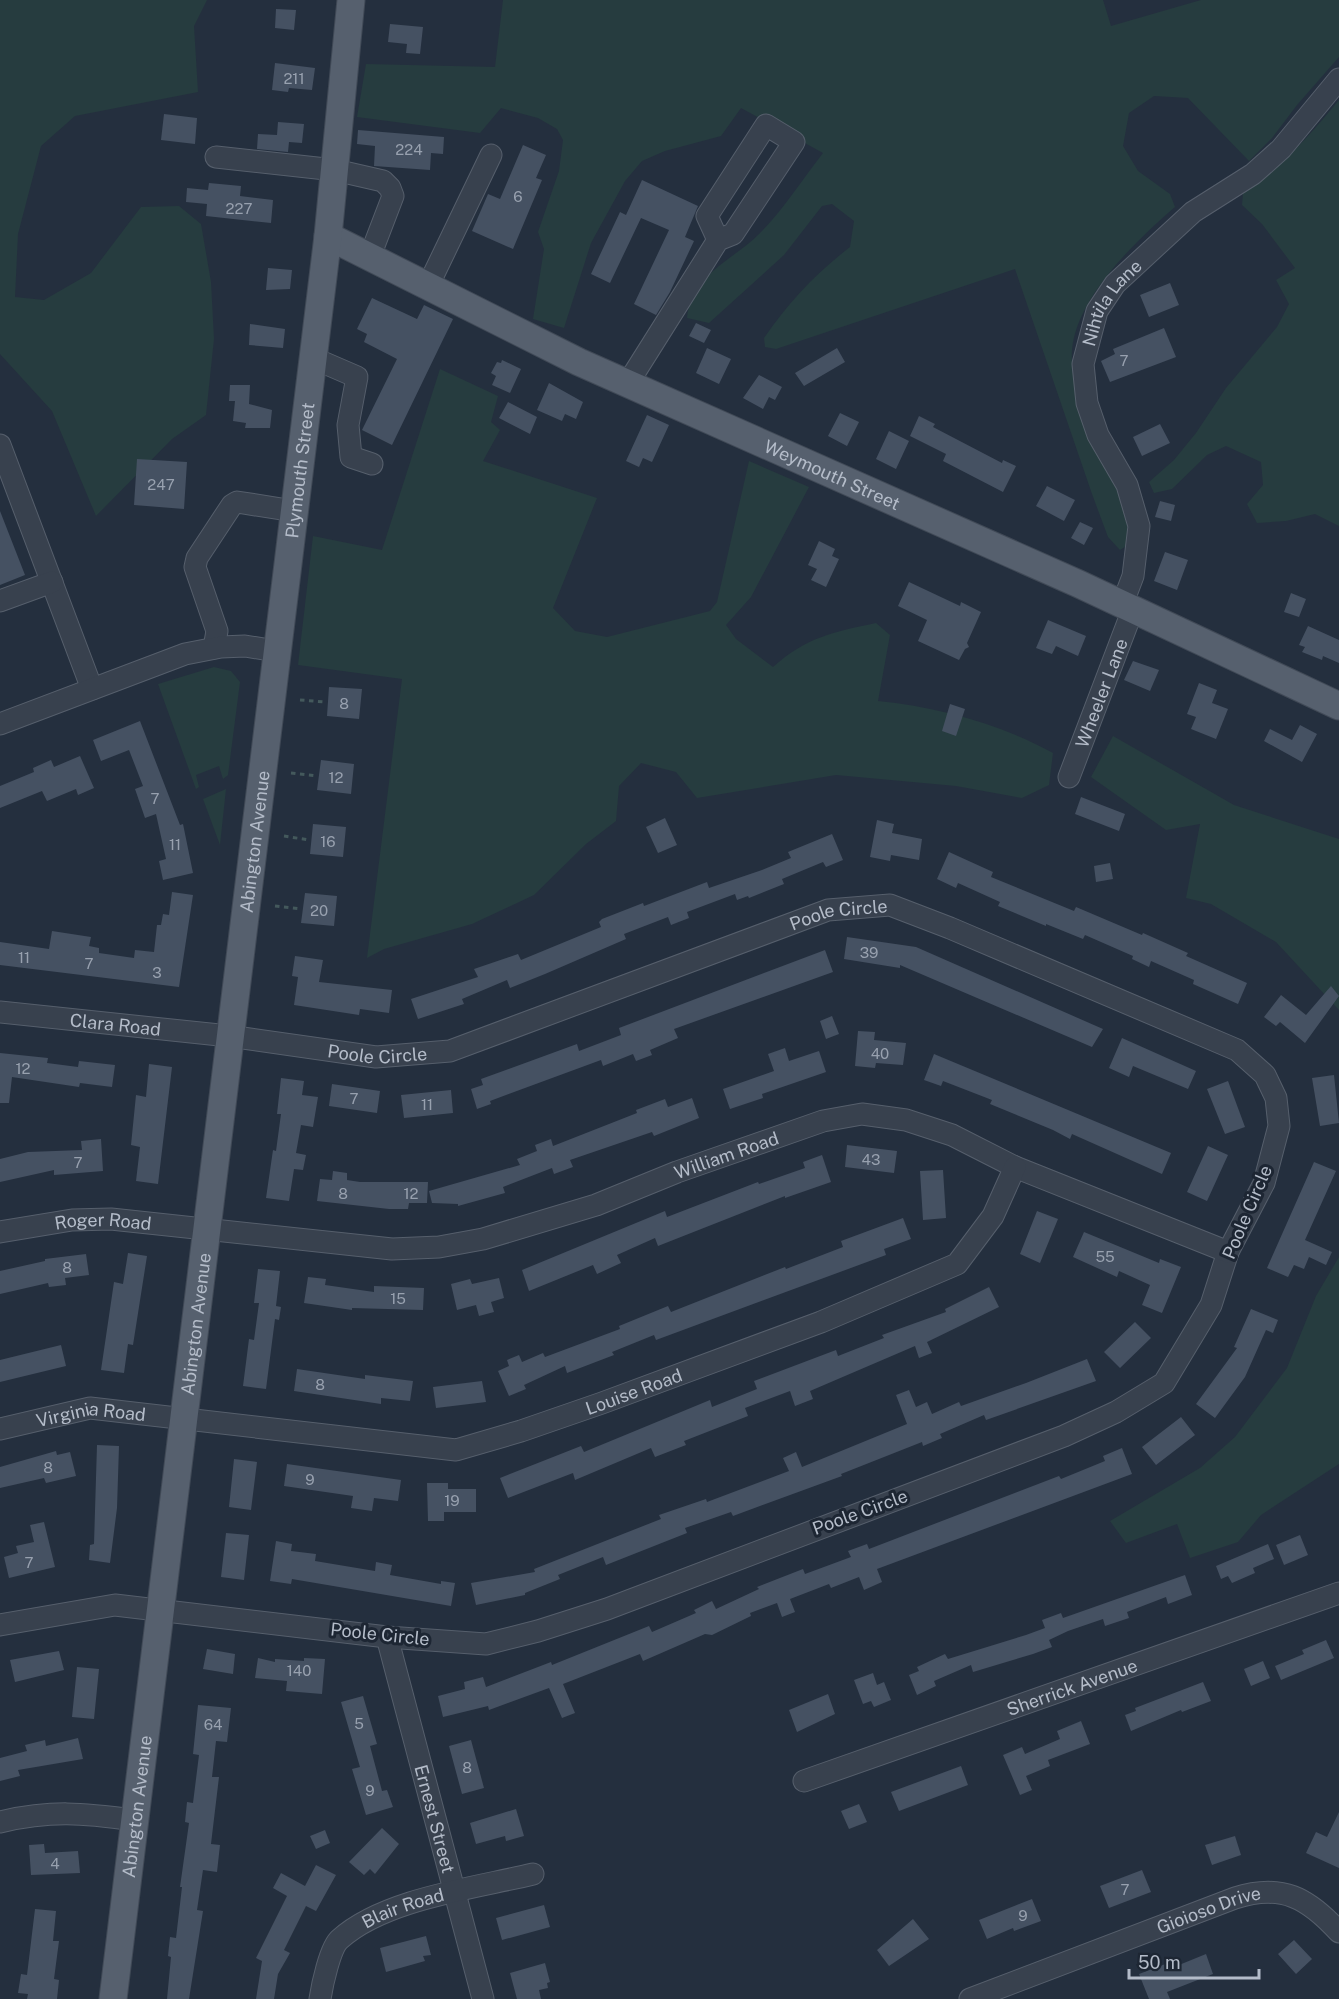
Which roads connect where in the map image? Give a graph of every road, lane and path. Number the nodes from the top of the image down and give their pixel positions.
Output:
1 (351, 0) edge
2 (1339, 79) edge
3 (491, 155) dead end
4 (216, 157) dead end
5 (335, 170) junction
6 (328, 236) junction
7 (718, 240) junction
8 (370, 256) junction
9 (428, 286) junction
10 (313, 358) junction
11 (627, 383) junction
12 (0, 445) edge
13 (372, 464) dead end
14 (294, 511) junction
15 (52, 582) junction
16 (0, 601) edge
17 (1127, 607) junction
18 (214, 648) junction
19 (276, 651) junction
20 (92, 689) junction
21 (300, 700) dead end
22 (326, 702) dead end
23 (1339, 706) edge
24 (0, 724) edge
25 (291, 773) dead end
26 (317, 776) dead end
27 (1069, 777) dead end
28 (284, 836) dead end
29 (309, 840) dead end
30 (275, 906) dead end
31 (301, 909) dead end
32 (0, 1012) edge
33 (229, 1036) junction
34 (1015, 1167) junction
35 (206, 1229) junction
36 (0, 1232) edge
37 (1228, 1252) junction
38 (183, 1418) junction
39 (0, 1428) edge
40 (1339, 1593) edge
41 (160, 1608) junction
42 (0, 1625) edge
43 (387, 1637) junction
44 (804, 1781) dead end
45 (134, 1820) junction
46 (0, 1822) edge
47 (533, 1874) dead end
48 (455, 1893) junction
49 (1339, 1932) edge
50 (112, 1999) edge
51 (320, 1999) edge
52 (483, 1999) edge
53 (970, 1999) edge

1 - 5 main road, Plymouth Street
2 - 17 street, Nihtila Lane
3 - 9 street
4 - 5 street
5 - 6 main road, Plymouth Street
5 - 8 street
6 - 8 main road, Weymouth Street
6 - 10 main road, Plymouth Street
7 - 7 street
7 - 11 street
8 - 9 main road, Weymouth Street
9 - 11 main road, Weymouth Street
10 - 13 street
10 - 14 main road, Plymouth Street
11 - 17 main road, Weymouth Street
12 - 15 street
14 - 18 street
14 - 19 main road, Plymouth Street
15 - 16 street
15 - 20 street
17 - 23 main road, Weymouth Street
17 - 27 street, Wheeler Lane
18 - 19 street
18 - 20 street
19 - 33 main road, Abington Avenue
20 - 24 street
21 - 22 path
25 - 26 path
28 - 29 path
30 - 31 path
32 - 33 street, Clara Road
33 - 35 main road, Abington Avenue
33 - 37 street, Poole Circle
34 - 35 street, William Road
34 - 37 street, William Road
34 - 38 street, Louise Road
35 - 36 street, Roger Road
35 - 38 main road, Abington Avenue
37 - 43 street, Poole Circle
38 - 39 street, Virginia Road
38 - 41 main road, Abington Avenue
40 - 44 street, Sherrick Avenue
41 - 42 street, Poole Circle
41 - 43 street, Poole Circle
41 - 45 main road, Abington Avenue
43 - 48 street, Ernest Street
45 - 46 street
45 - 50 main road, Abington Avenue
47 - 48 street, Blair Road
48 - 51 street, Blair Road
48 - 52 street, Ernest Street
49 - 53 street, Gioioso Drive

